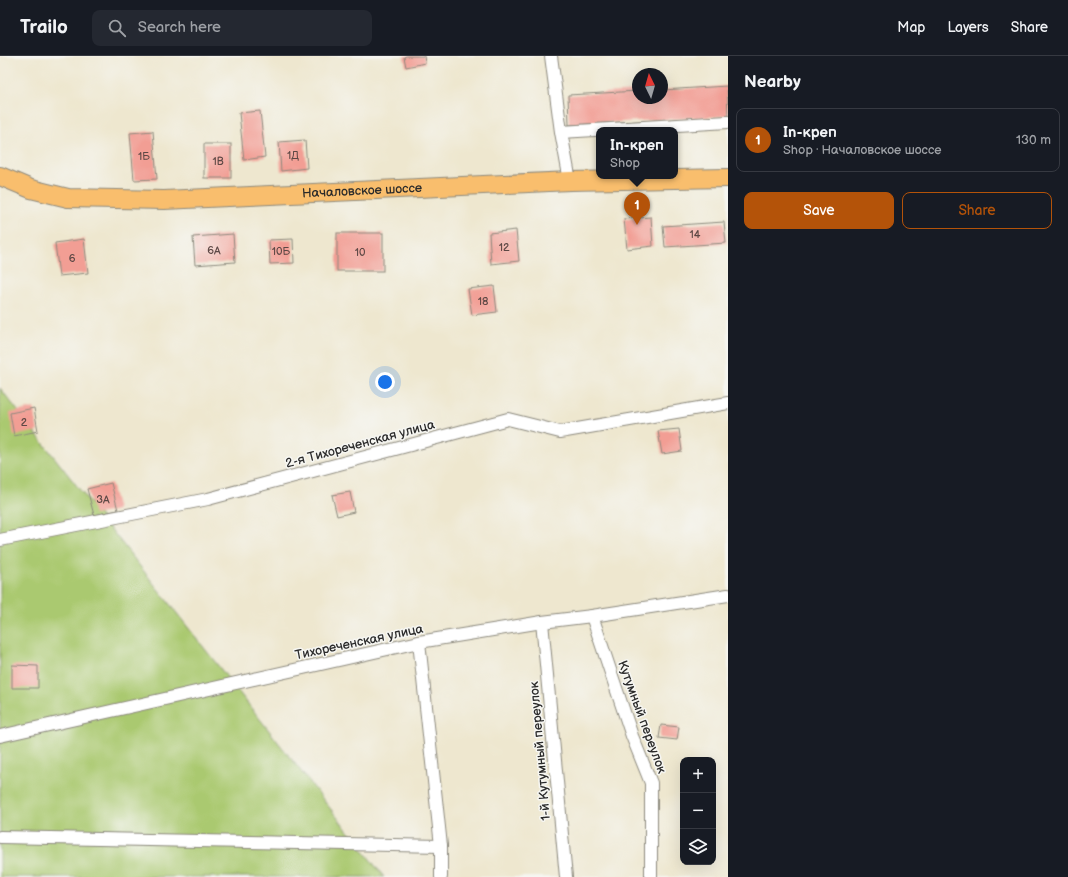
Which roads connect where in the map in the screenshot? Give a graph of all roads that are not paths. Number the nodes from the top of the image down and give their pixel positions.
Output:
1 (551, 56) edge
2 (728, 122) edge
3 (644, 127) edge
4 (596, 130) edge
5 (561, 132) junction
6 (0, 176) edge
7 (728, 178) edge
8 (675, 179) edge
9 (678, 179) edge
10 (570, 181) junction
11 (728, 403) edge
12 (0, 540) edge
13 (728, 595) edge
14 (592, 616) junction
15 (542, 622) junction
16 (419, 642) junction
17 (0, 736) edge
18 (0, 837) edge
19 (441, 846) junction
20 (441, 877) edge
21 (566, 877) edge
22 (651, 877) edge

1 - 5 street
2 - 3 street
4 - 5 street
5 - 10 street
6 - 10 main road, Началовское шоссе
7 - 9 main road, Началовское шоссе
8 - 10 main road, Началовское шоссе
11 - 12 street, 2-я Тихореченская улица
13 - 14 street, Тихореченская улица
14 - 15 street, Тихореченская улица
14 - 22 street, Кутумный переулок
15 - 16 street, Тихореченская улица
15 - 21 street, 1-й Кутумный переулок
16 - 17 street, Тихореченская улица
16 - 19 street
18 - 19 street
19 - 20 street

